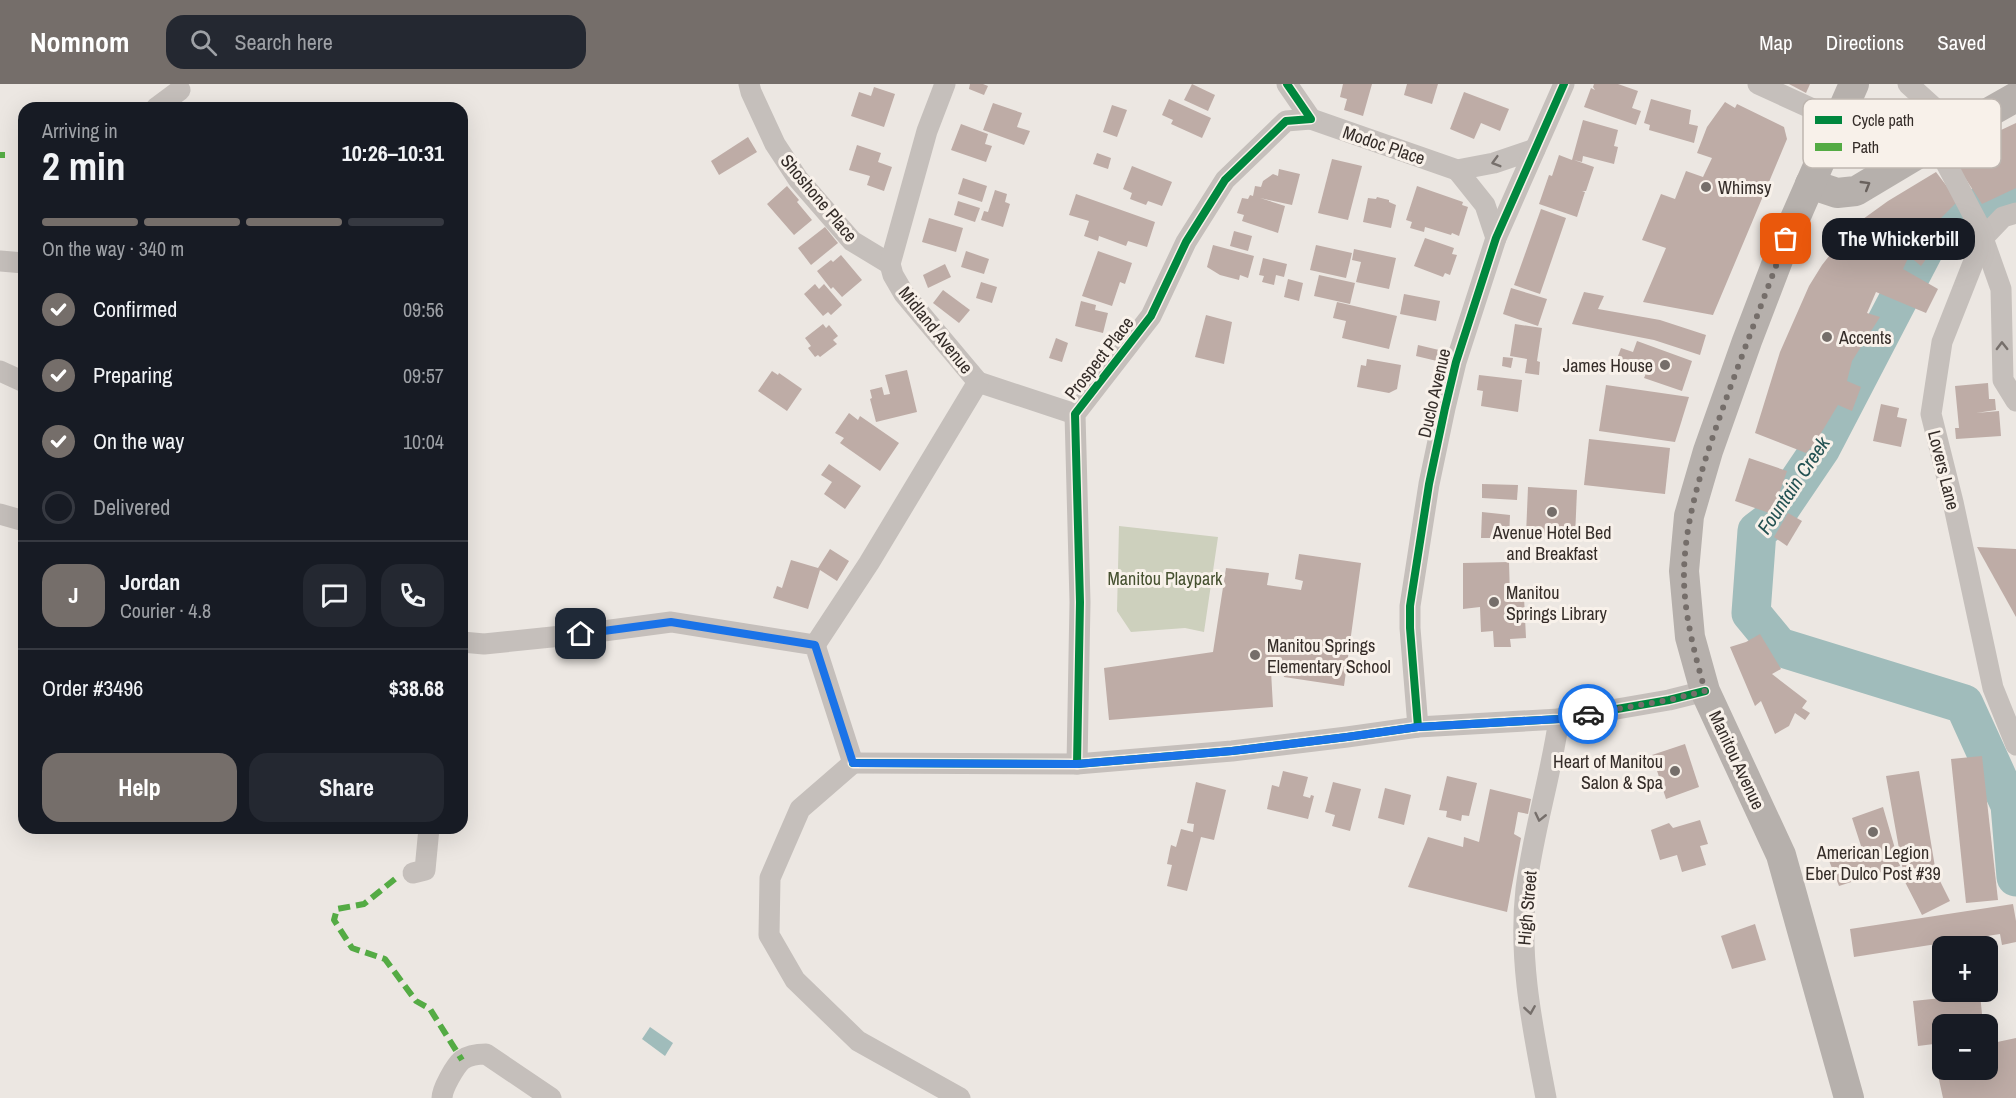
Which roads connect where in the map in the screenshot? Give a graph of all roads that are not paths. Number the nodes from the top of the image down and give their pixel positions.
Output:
1 (749, 84) edge
2 (945, 84) edge
3 (1287, 84) edge
4 (1564, 84) edge
5 (1758, 84) edge
6 (1854, 84) edge
7 (1908, 84) edge
8 (183, 94) edge
9 (2016, 97) edge
10 (1847, 99) edge
11 (1925, 99) edge
12 (168, 102) edge
13 (1803, 105) edge
14 (2001, 105) edge
15 (1311, 119) junction
16 (1535, 149) junction
17 (1817, 168) edge
18 (1895, 168) edge
19 (1948, 168) edge
20 (1457, 170) junction
21 (1810, 184) junction
22 (2016, 213) edge
23 (1496, 238) junction
24 (1983, 238) junction
25 (0, 261) edge
26 (18, 262) edge
27 (890, 264) junction
28 (0, 371) edge
29 (18, 379) edge
30 (978, 382) junction
31 (2016, 401) edge
32 (1075, 414) junction
33 (0, 514) edge
34 (18, 518) edge
35 (468, 643) edge
36 (815, 645) junction
37 (1705, 691) junction
38 (1559, 719) junction
39 (1418, 727) junction
40 (2016, 746) edge
41 (853, 763) junction
42 (1077, 764) junction
43 (428, 834) edge
44 (413, 873) dead end
45 (442, 1098) edge
46 (551, 1098) edge
47 (960, 1098) edge
48 (1546, 1098) edge
49 (1849, 1098) edge

1 - 27 street, Shoshone Place
2 - 27 street, Midland Avenue
3 - 15 street
4 - 16 street, Duclo Avenue
5 - 13 street
6 - 10 main road, Manitou Avenue
7 - 11 street
8 - 12 street
9 - 14 main road
15 - 20 street, Modoc Place
15 - 32 street, Prospect Place
16 -> 20 street, Modoc Place
16 - 23 street, Duclo Avenue
17 - 21 main road, Manitou Avenue
21 -> 18 main road
19 - 24 street
20 - 23 street
21 - 37 main road, Manitou Avenue
22 - 24 street, Lovers Lane
23 - 39 street, Duclo Avenue
31 -> 24 street
24 - 40 street, Lovers Lane
25 - 26 street
27 - 30 street, Midland Avenue
28 - 29 street
30 - 32 street
30 - 36 street, Midland Avenue
32 - 42 street, Prospect Place
33 - 34 street
35 - 36 street
36 - 41 street
37 - 38 street
37 - 49 main road, Manitou Avenue
38 - 39 street
38 -> 48 street, High Street
39 - 42 street
41 - 42 street
41 - 47 street
43 - 44 street
45 - 46 street

